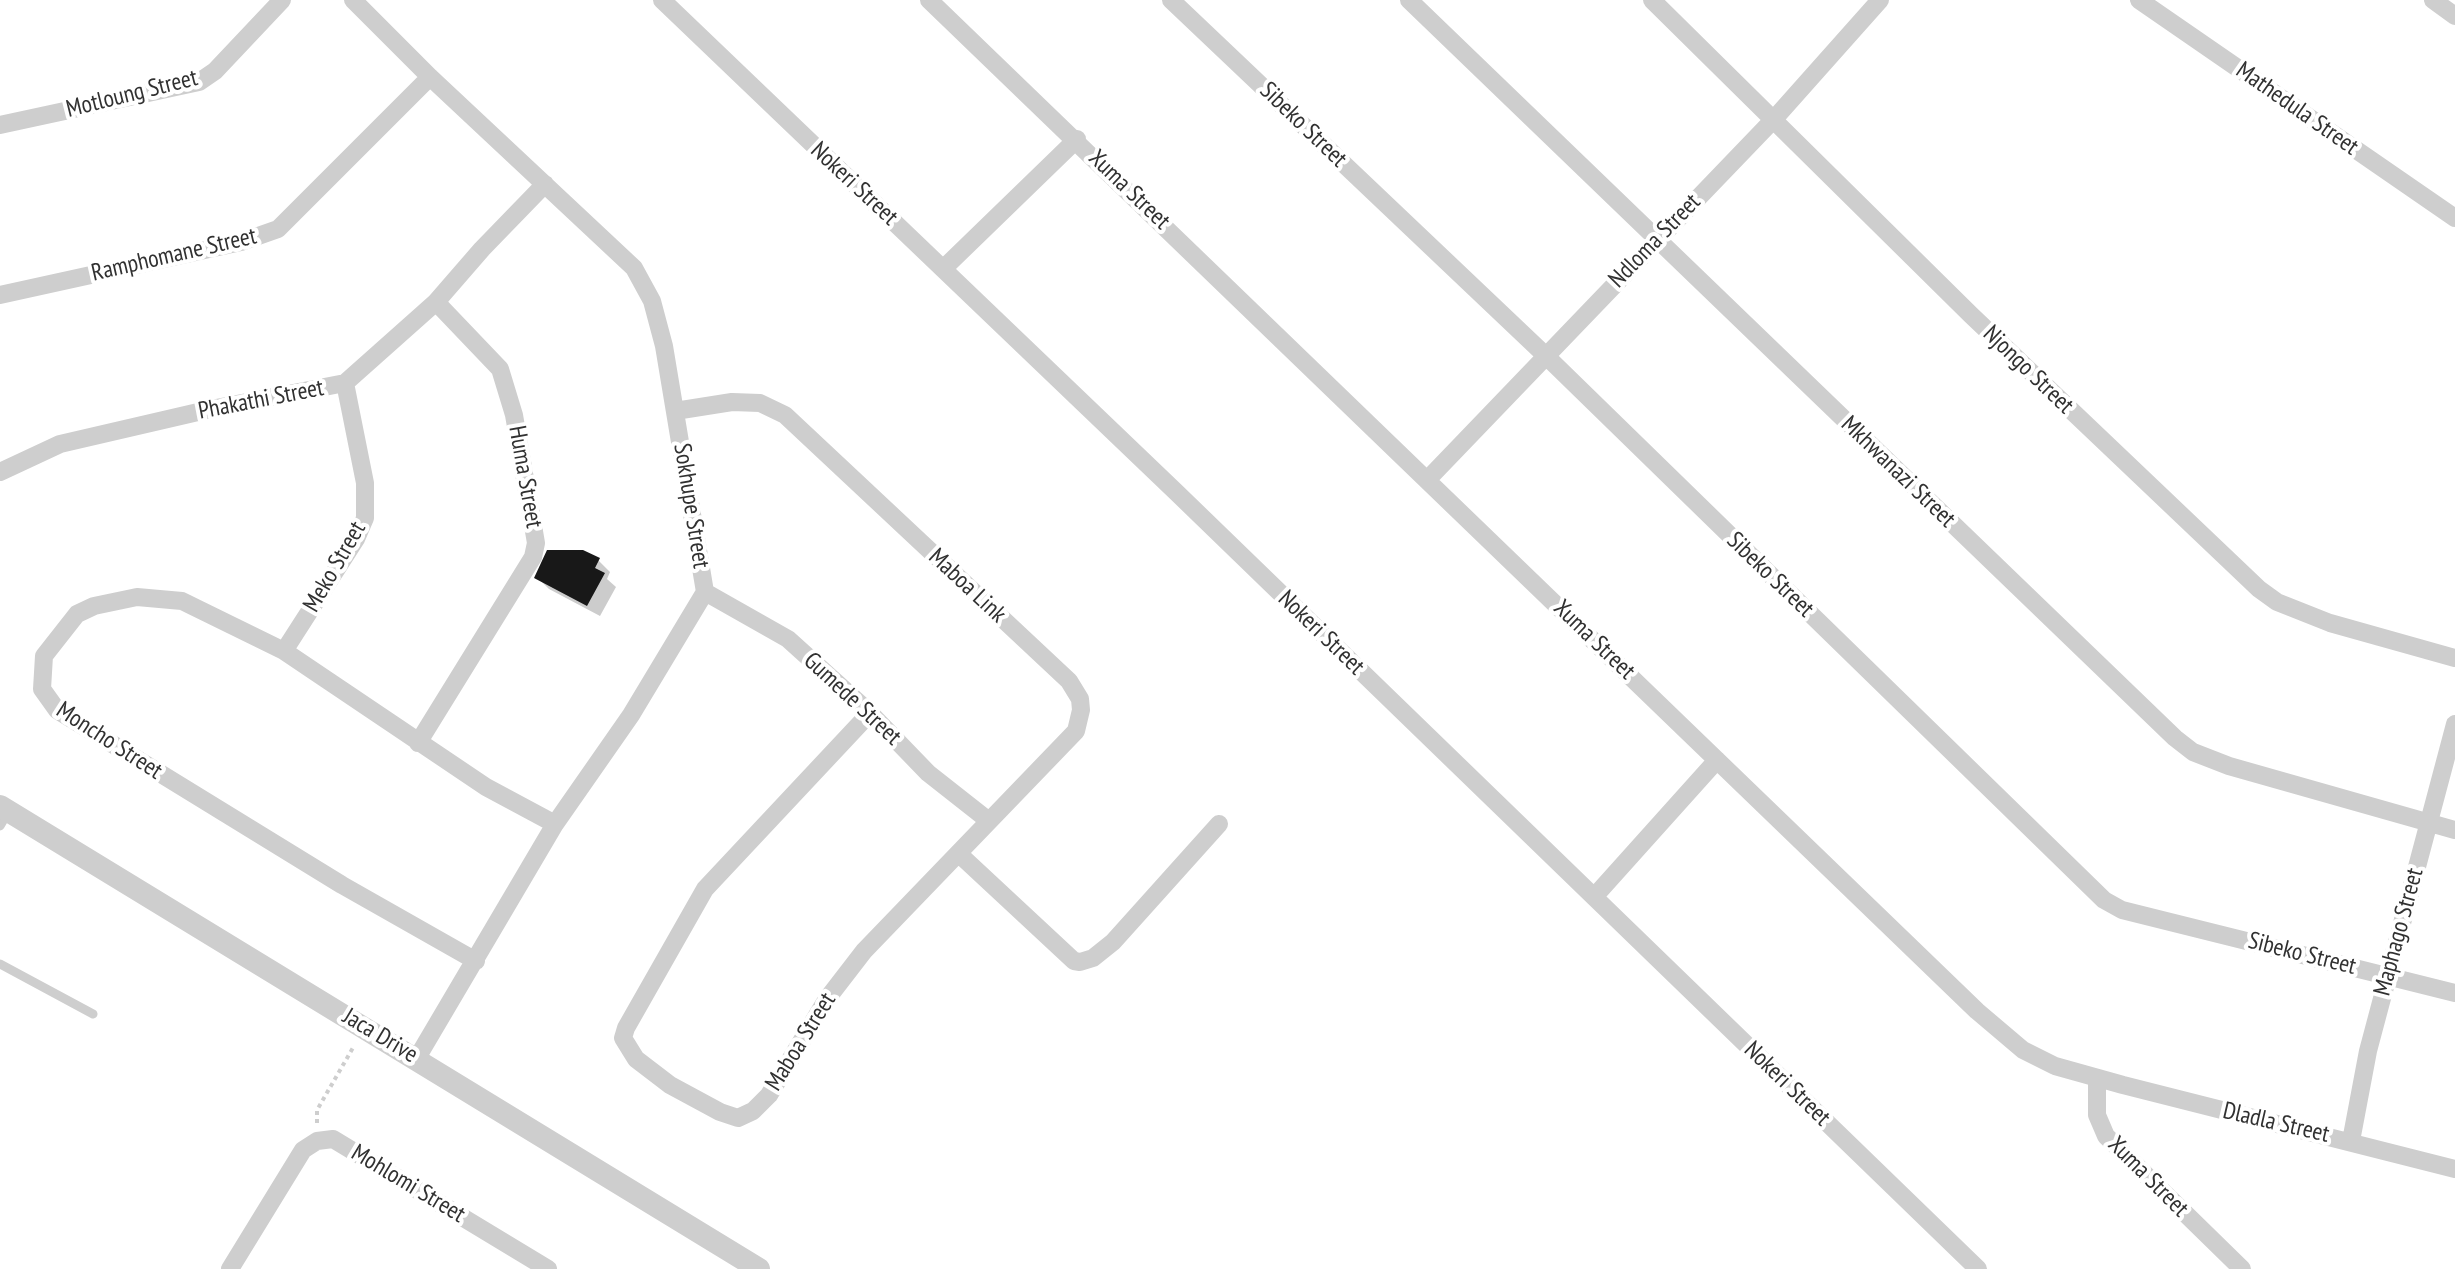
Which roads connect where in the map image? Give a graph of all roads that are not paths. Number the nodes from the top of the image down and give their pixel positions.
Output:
1 (282, 0) edge
2 (353, 0) edge
3 (662, 0) edge
4 (929, 0) edge
5 (1171, 0) edge
6 (1409, 0) edge
7 (1652, 0) edge
8 (1879, 0) edge
9 (2139, 0) edge
10 (2433, 0) edge
11 (2455, 16) edge
12 (430, 77) junction
13 (1775, 118) junction
14 (0, 125) edge
15 (1077, 139) junction
16 (545, 184) junction
17 (2455, 218) edge
18 (1656, 240) junction
19 (944, 268) junction
20 (0, 295) edge
21 (436, 302) junction
22 (1545, 355) junction
23 (345, 383) junction
24 (675, 411) junction
25 (0, 472) edge
26 (1428, 479) junction
27 (705, 592) junction
28 (284, 651) junction
29 (2455, 658) edge
30 (870, 713) junction
31 (2455, 724) edge
32 (418, 743) junction
33 (1717, 760) junction
34 (3, 814) edge
35 (989, 821) junction
36 (2427, 823) junction
37 (555, 824) junction
38 (1219, 824) dead end
39 (2455, 830) edge
40 (959, 854) junction
41 (1594, 897) junction
42 (476, 961) junction
43 (0, 964) edge
44 (2388, 975) junction
45 (2455, 993) edge
46 (93, 1014) dead end
47 (417, 1058) junction
48 (2097, 1078) junction
49 (2351, 1141) junction
50 (2455, 1169) edge
51 (235, 1267) edge
52 (548, 1269) edge
53 (759, 1269) edge
54 (1978, 1269) edge
55 (2242, 1269) edge

1 - 14 street, Motloung Street
2 - 12 street, Sokhupe Street
3 - 19 street, Nokeri Street
4 - 15 street, Xuma Street
5 - 22 street, Sibeko Street
6 - 18 street, Mkhwanazi Street
7 - 13 street, Njongo Street
8 - 13 street, Ndloma Street
9 - 17 street, Mathedula Street
10 - 11 street
12 - 16 street, Sokhupe Street
12 - 20 street, Ramphomane Street
13 - 18 street, Ndloma Street
13 - 29 street, Njongo Street
15 - 19 street
15 - 26 street, Xuma Street
16 - 21 street, Phakathi Street
16 - 24 street, Sokhupe Street
18 - 22 street, Ndloma Street
18 - 36 street, Mkhwanazi Street
19 - 41 street, Nokeri Street
21 - 23 street, Phakathi Street
21 - 32 street, Huma Street
22 - 26 street, Ndloma Street
22 - 44 street, Sibeko Street
23 - 25 street, Phakathi Street
23 - 28 street, Meko Street
24 - 27 street, Sokhupe Street
24 - 35 street, Maboa Link
26 - 33 street, Xuma Street
27 - 30 street, Gumede Street
27 - 37 street, Sokhupe Street
28 - 32 street, Moncho Street
28 - 42 street, Moncho Street
30 - 35 street, Gumede Street
30 - 40 street, Maboa Street
31 - 36 street, Maphago Street
32 - 37 street, Moncho Street
33 - 41 street
33 - 48 street, Xuma Street
34 - 47 street, Jaca Drive
35 - 40 street, Maboa Link
36 - 39 street, Mkhwanazi Street
36 - 44 street, Maphago Street
37 - 42 street, Sokhupe Street
38 - 40 street
41 - 54 street, Nokeri Street
42 - 47 street, Sokhupe Street
43 - 46 lane
44 - 45 street, Sibeko Street
44 - 49 street, Maphago Street
47 - 53 street, Jaca Drive
48 - 49 street, Dladla Street
48 - 55 street, Xuma Street
49 - 50 street, Dladla Street
51 - 52 street, Mohlomi Street

